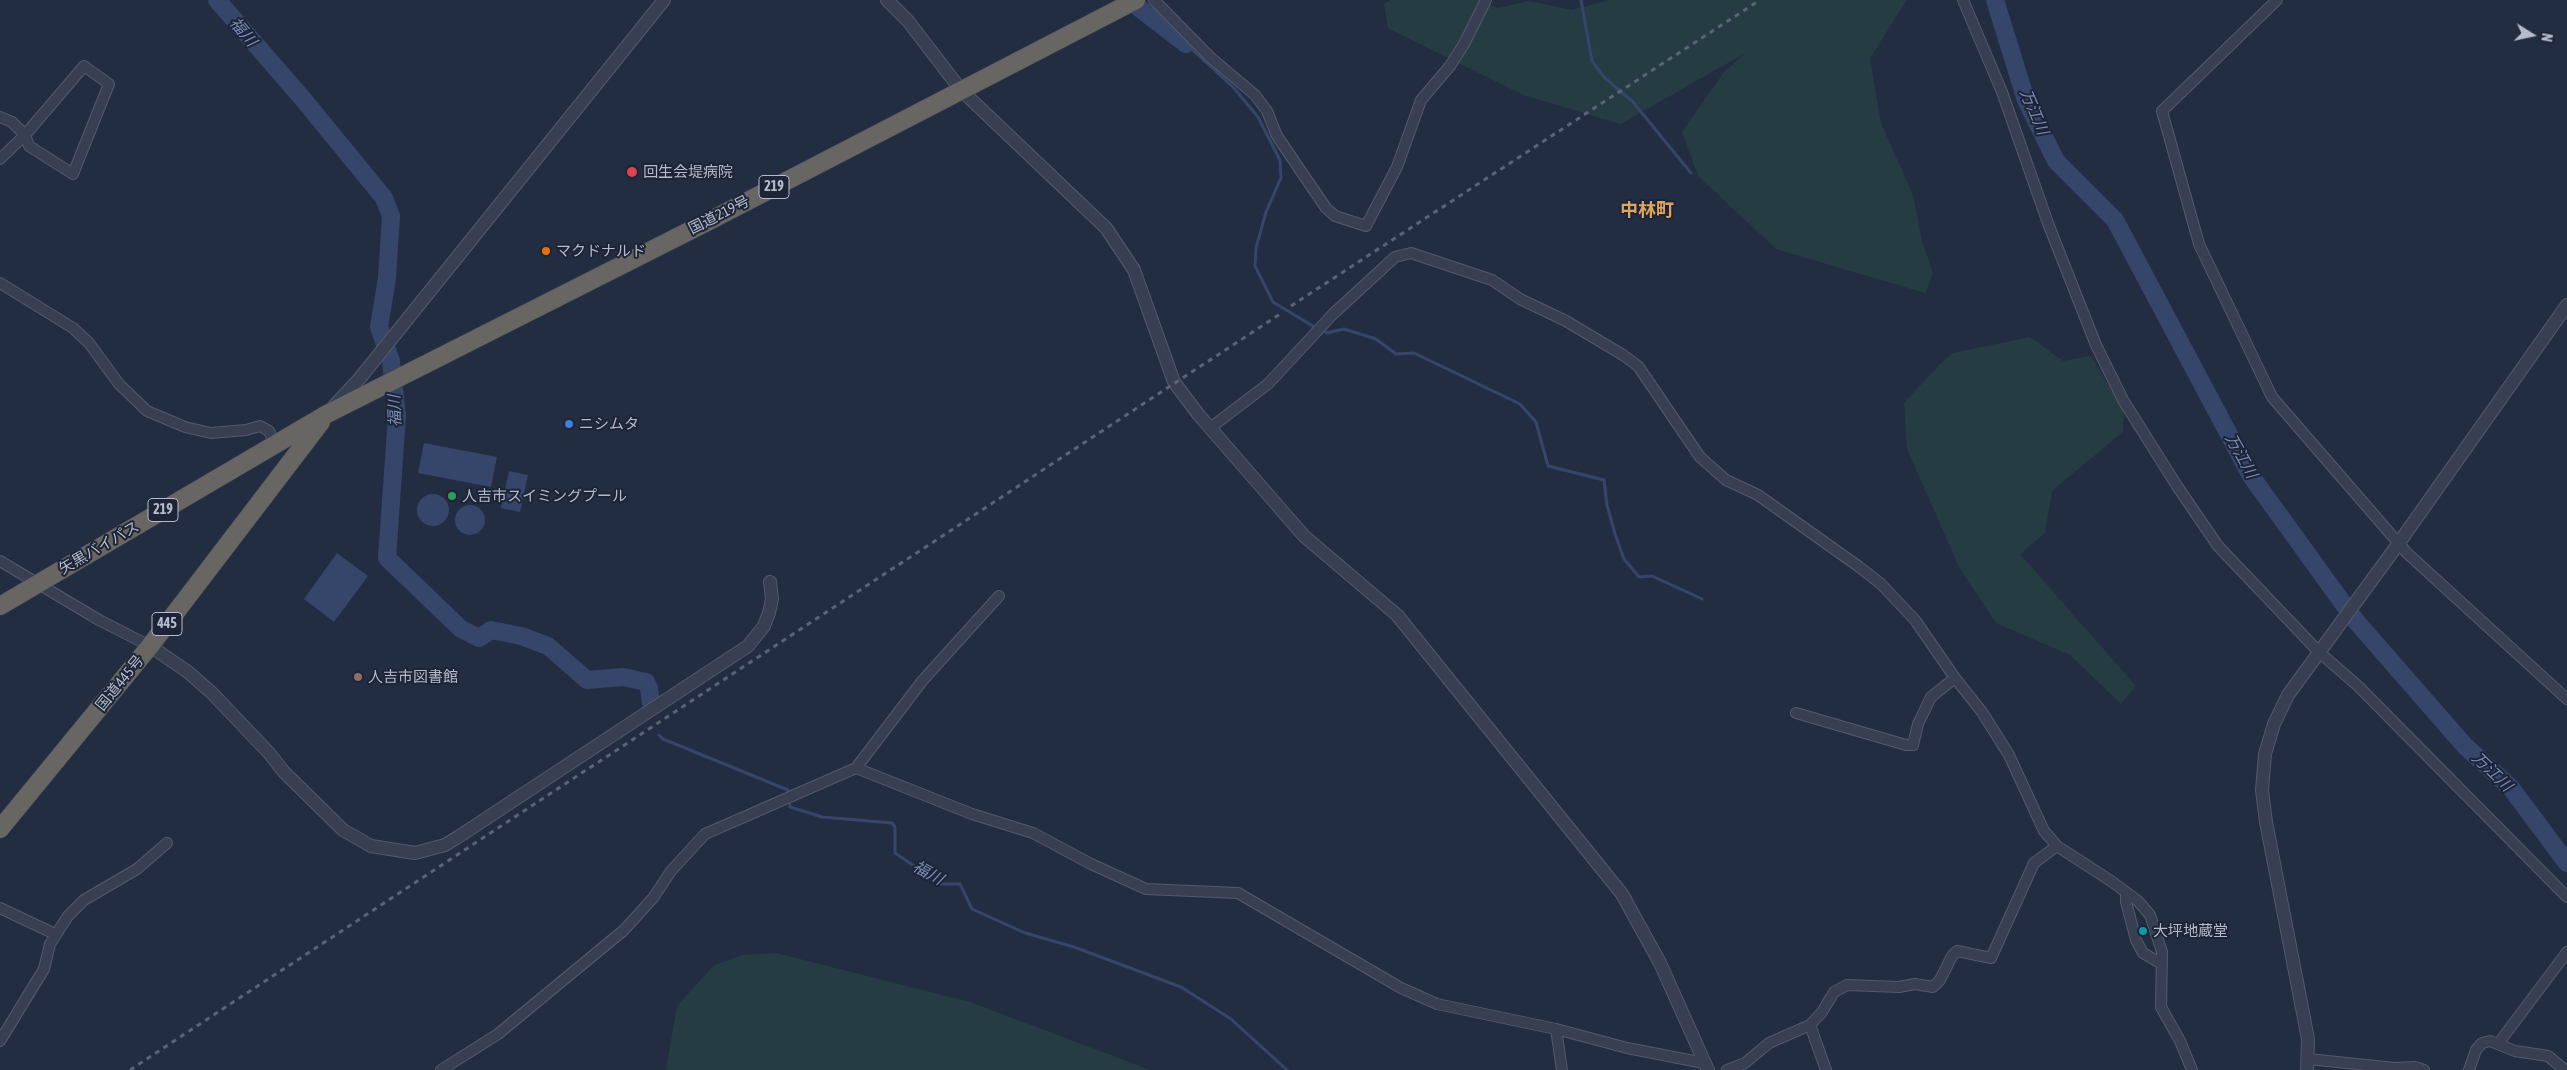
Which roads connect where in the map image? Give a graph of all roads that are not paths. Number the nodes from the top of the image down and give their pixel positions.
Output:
1 (664, 0) edge
2 (887, 0) edge
3 (1136, 0) edge
4 (1154, 0) edge
5 (1486, 0) edge
6 (1963, 0) edge
7 (2277, 0) edge
8 (961, 90) junction
9 (0, 116) edge
10 (25, 135) junction
11 (0, 159) edge
12 (0, 283) edge
13 (2567, 305) edge
14 (360, 378) junction
15 (379, 387) junction
16 (327, 414) junction
17 (1210, 428) junction
18 (275, 444) junction
19 (289, 462) junction
20 (2398, 545) junction
21 (0, 561) edge
22 (770, 582) dead end
23 (37, 584) junction
24 (999, 596) dead end
25 (0, 606) edge
26 (150, 646) junction
27 (2321, 649) junction
28 (1955, 678) junction
29 (2567, 699) edge
30 (1796, 713) dead end
31 (856, 768) junction
32 (0, 829) edge
33 (167, 843) dead end
34 (2057, 846) junction
35 (2126, 893) junction
36 (2567, 897) edge
37 (0, 908) edge
38 (55, 934) junction
39 (2567, 952) edge
40 (2162, 964) junction
41 (1810, 1025) junction
42 (1556, 1030) junction
43 (0, 1042) edge
44 (2498, 1044) junction
45 (2307, 1064) edge
46 (1706, 1066) edge
47 (442, 1070) edge
48 (1562, 1070) edge
49 (1727, 1070) edge
50 (1826, 1070) edge
51 (2192, 1070) edge
52 (2424, 1070) edge
53 (2469, 1070) edge
54 (2564, 1070) edge

1 - 14 street
2 - 8 street
3 - 8 highway, 国道219号 / 219
4 - 5 street
6 - 27 street
7 - 20 street
8 - 15 highway, 国道219号 / 219
8 - 17 street
9 - 10 street
10 - 10 street
10 - 11 street
12 - 18 street
13 - 20 street
14 - 15 street
14 - 16 street
15 - 16 highway, 国道219号 / 219
16 - 18 highway, 矢黒バイパス / 219
16 - 19 highway, 国道445号 / 445
17 - 28 street
17 - 46 street
18 - 19 highway
18 - 23 highway, 矢黒バイパス / 219
19 - 26 highway, 国道445号 / 445
20 - 27 street
20 - 29 street
21 - 23 street
22 - 26 street
23 - 25 highway, 矢黒バイパス / 219
23 - 26 street
24 - 31 street
26 - 32 highway, 国道445号 / 445
27 - 36 street
27 - 45 street
28 - 30 street
28 - 34 street
31 - 42 street
31 - 47 street
33 - 38 street
34 - 35 street
34 - 41 street
35 - 40 street
35 - 40 street
37 - 38 street
38 - 43 street
39 - 44 street
40 - 51 street
41 - 49 street
41 - 50 street
42 - 46 street
42 - 48 street
44 - 53 street
44 - 54 street
45 - 52 street

